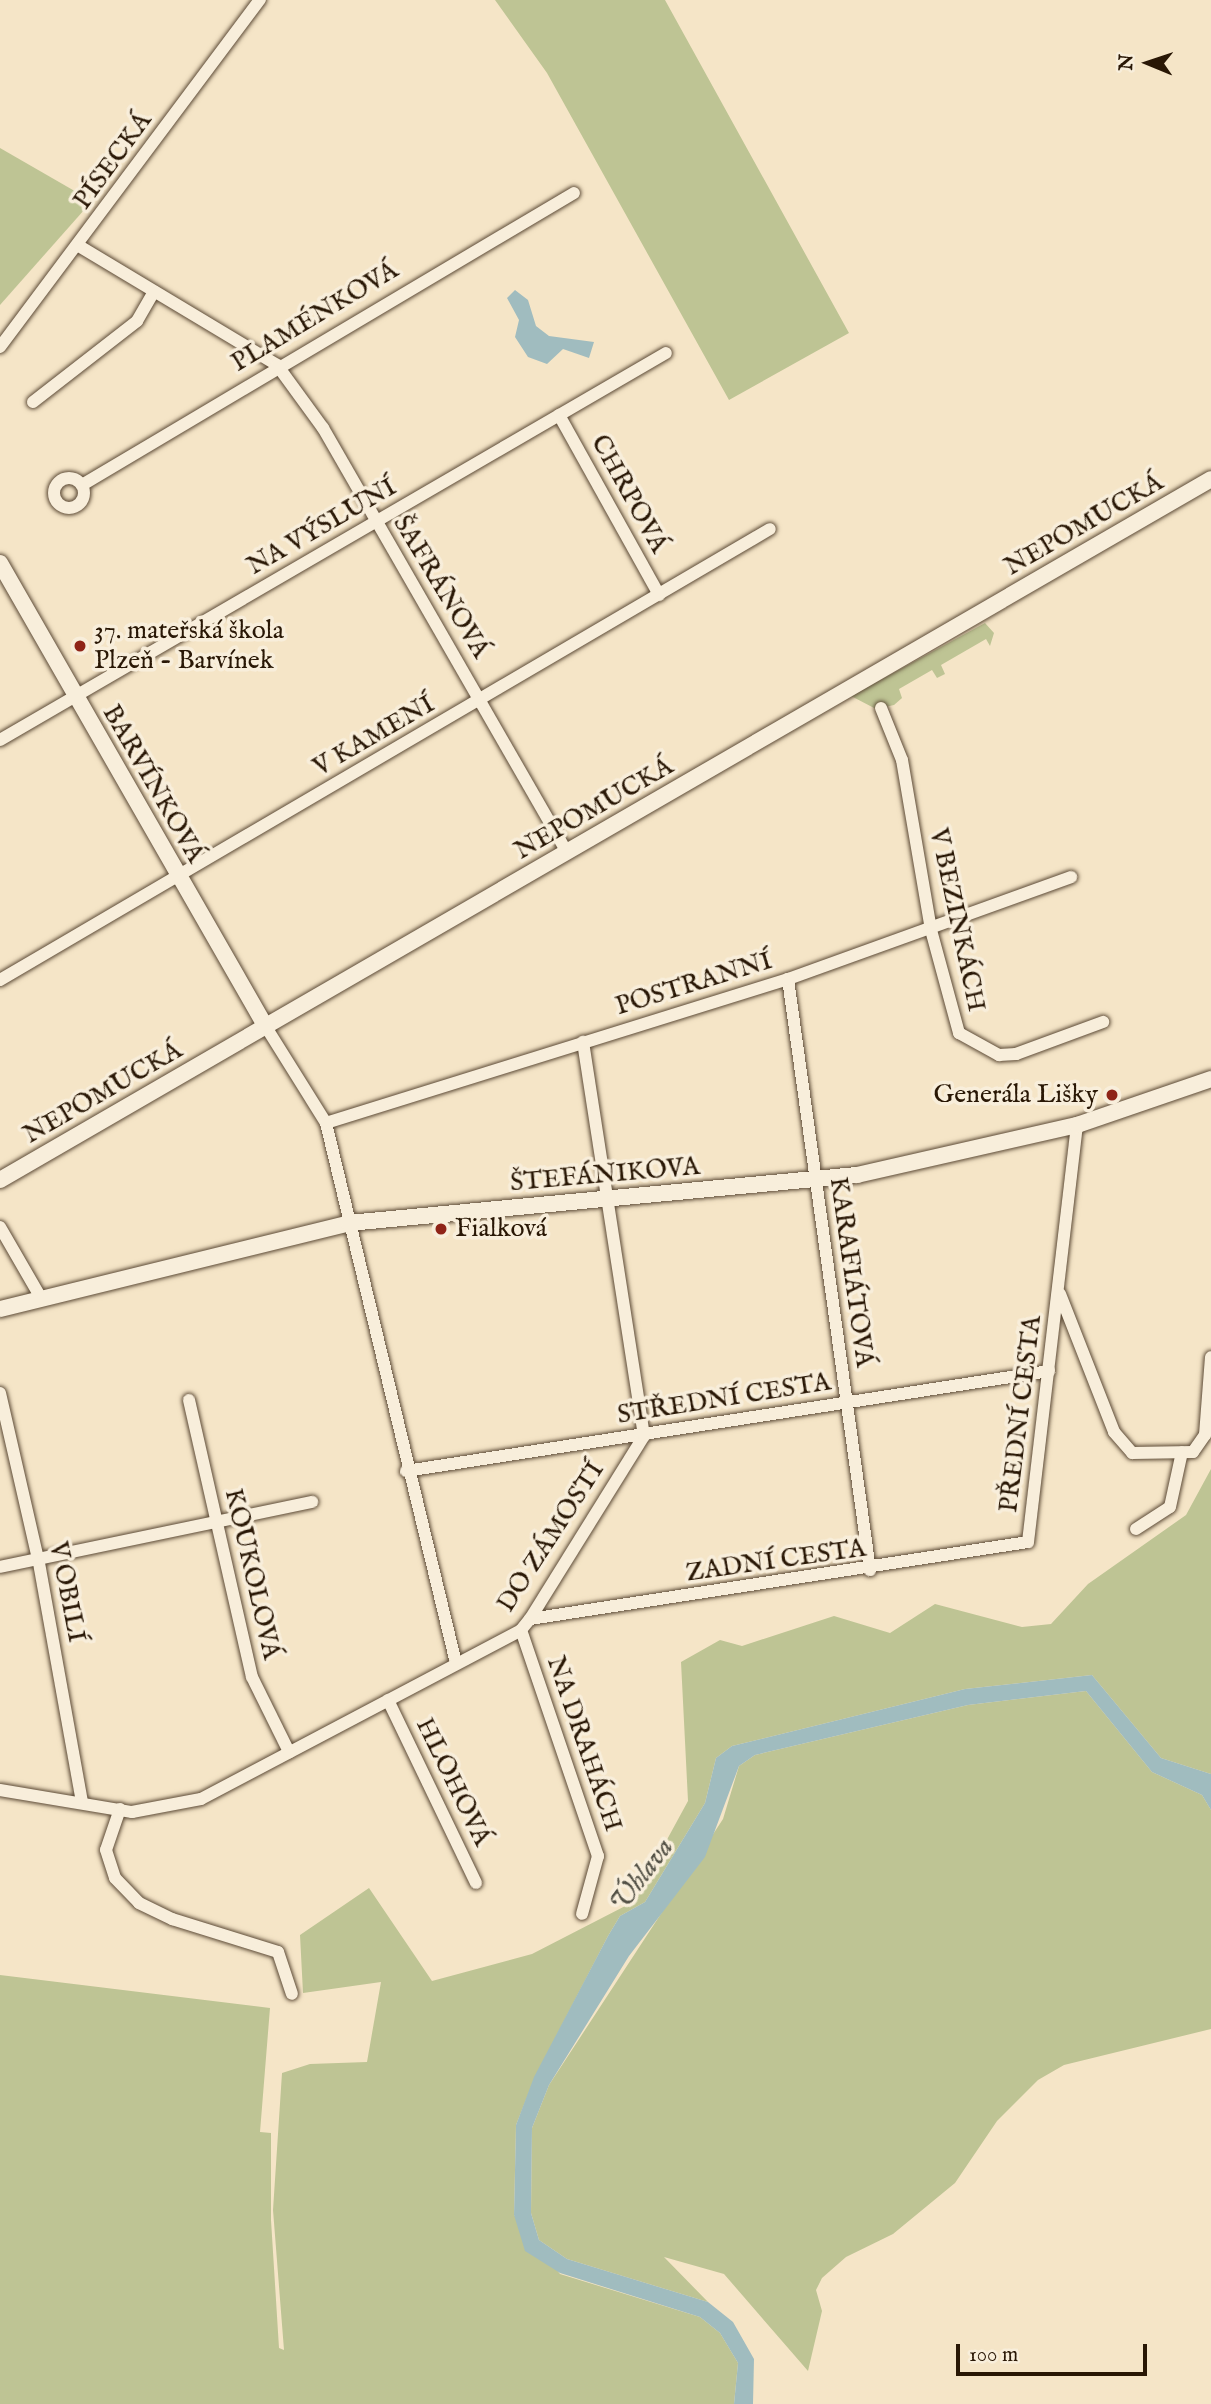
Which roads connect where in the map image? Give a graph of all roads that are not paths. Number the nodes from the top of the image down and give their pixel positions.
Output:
1 (260, 0) edge
2 (574, 193) dead end
3 (79, 246) junction
4 (154, 292) junction
5 (0, 347) edge
6 (666, 353) dead end
7 (277, 365) junction
8 (33, 402) dead end
9 (559, 415) junction
10 (1211, 479) edge
11 (82, 485) dead end
12 (376, 522) junction
13 (770, 529) dead end
14 (0, 563) edge
15 (659, 595) junction
16 (74, 697) junction
17 (481, 699) junction
18 (881, 708) dead end
19 (0, 740) edge
20 (567, 853) junction
21 (178, 876) junction
22 (1071, 877) dead end
23 (931, 930) junction
24 (788, 979) junction
25 (0, 980) edge
26 (1103, 1022) dead end
27 (266, 1027) junction
28 (583, 1042) junction
29 (1211, 1079) edge
30 (326, 1123) junction
31 (1077, 1125) junction
32 (0, 1180) edge
33 (816, 1182) junction
34 (608, 1199) junction
35 (349, 1223) junction
36 (0, 1227) edge
37 (1059, 1291) junction
38 (41, 1298) junction
39 (0, 1309) edge
40 (1211, 1357) edge
41 (1049, 1371) junction
42 (0, 1393) edge
43 (189, 1400) dead end
44 (846, 1402) junction
45 (5, 1435) edge
46 (644, 1436) junction
47 (1182, 1452) junction
48 (406, 1471) junction
49 (312, 1502) dead end
50 (218, 1523) junction
51 (1136, 1529) dead end
52 (1028, 1542) joint
53 (39, 1563) junction
54 (0, 1567) edge
55 (870, 1570) junction
56 (530, 1619) junction
57 (521, 1630) junction
58 (455, 1659) junction
59 (388, 1700) junction
60 (289, 1752) junction
61 (0, 1790) edge
62 (82, 1801) junction
63 (120, 1809) junction
64 (476, 1883) dead end
65 (582, 1914) dead end
66 (292, 1994) dead end

1 - 3 street, PÍSECKÁ
2 - 7 street, PLAMÉNKOVÁ
3 - 4 street, ŠAFRÁNOVÁ
3 - 5 street, PÍSECKÁ
4 - 7 street, ŠAFRÁNOVÁ
4 - 8 street
6 - 9 street, NA VÝSLUNÍ
7 - 11 street, PLAMÉNKOVÁ
7 - 12 street, ŠAFRÁNOVÁ
9 - 12 street, NA VÝSLUNÍ
9 - 15 street, CHRPOVÁ
10 - 20 street, NEPOMUCKÁ
12 - 16 street, NA VÝSLUNÍ
12 - 17 street, ŠAFRÁNOVÁ
13 - 15 street, V KAMENÍ
14 - 16 street, BARVÍNKOVÁ
15 - 17 street, V KAMENÍ
16 - 19 street, NA VÝSLUNÍ
16 - 21 street, BARVÍNKOVÁ
17 - 20 street, ŠAFRÁNOVÁ
17 - 21 street, V KAMENÍ
18 - 23 street, V BEZINKÁCH
20 - 27 street, NEPOMUCKÁ
21 - 25 street, V KAMENÍ
21 - 27 street, BARVÍNKOVÁ
22 - 23 street, POSTRANNÍ
23 - 24 street, POSTRANNÍ
23 - 26 street, V BEZINKÁCH
24 - 28 street, POSTRANNÍ
24 - 33 street, KARAFIÁTOVÁ
27 - 30 street
27 - 32 street, NEPOMUCKÁ
28 - 30 street, POSTRANNÍ
28 - 34 street
29 - 31 street, ŠTEFÁNIKOVA
30 - 35 street
31 - 33 street, ŠTEFÁNIKOVA
31 - 37 street, PŘEDNÍ CESTA
33 - 34 street, ŠTEFÁNIKOVA
33 - 44 street, KARAFIÁTOVÁ
34 - 35 street, ŠTEFÁNIKOVA
34 - 46 street
35 - 38 street, ŠTEFÁNIKOVA
35 - 48 street
36 - 38 street
37 - 41 street, PŘEDNÍ CESTA
37 - 47 street, PŘEDNÍ CESTA
38 - 39 street, ŠTEFÁNIKOVA
40 - 47 street
41 - 44 street, STŘEDNÍ CESTA
41 - 52 street, PŘEDNÍ CESTA
42 - 45 street, V OBILÍ
43 - 50 street, KOUKOLOVÁ
44 - 46 street, STŘEDNÍ CESTA
44 - 55 street, KARAFIÁTOVÁ
45 - 53 street, V OBILÍ
46 - 48 street, STŘEDNÍ CESTA
46 - 56 street, DO ZÁMOSTÍ
47 - 51 street
48 - 58 street
49 - 50 street
50 - 53 street
50 - 60 street, KOUKOLOVÁ
52 - 55 street, ZADNÍ CESTA
53 - 54 street
53 - 62 street, V OBILÍ
55 - 56 street, ZADNÍ CESTA
56 - 57 street, DO ZÁMOSTÍ
57 - 58 street, DO ZÁMOSTÍ
57 - 65 street, NA DRAHÁCH
58 - 59 street, DO ZÁMOSTÍ
59 - 60 street, DO ZÁMOSTÍ
59 - 64 street, HLOHOVÁ
60 - 63 street, DO ZÁMOSTÍ
61 - 62 street, DO ZÁMOSTÍ
62 - 63 street, DO ZÁMOSTÍ
63 - 66 street

